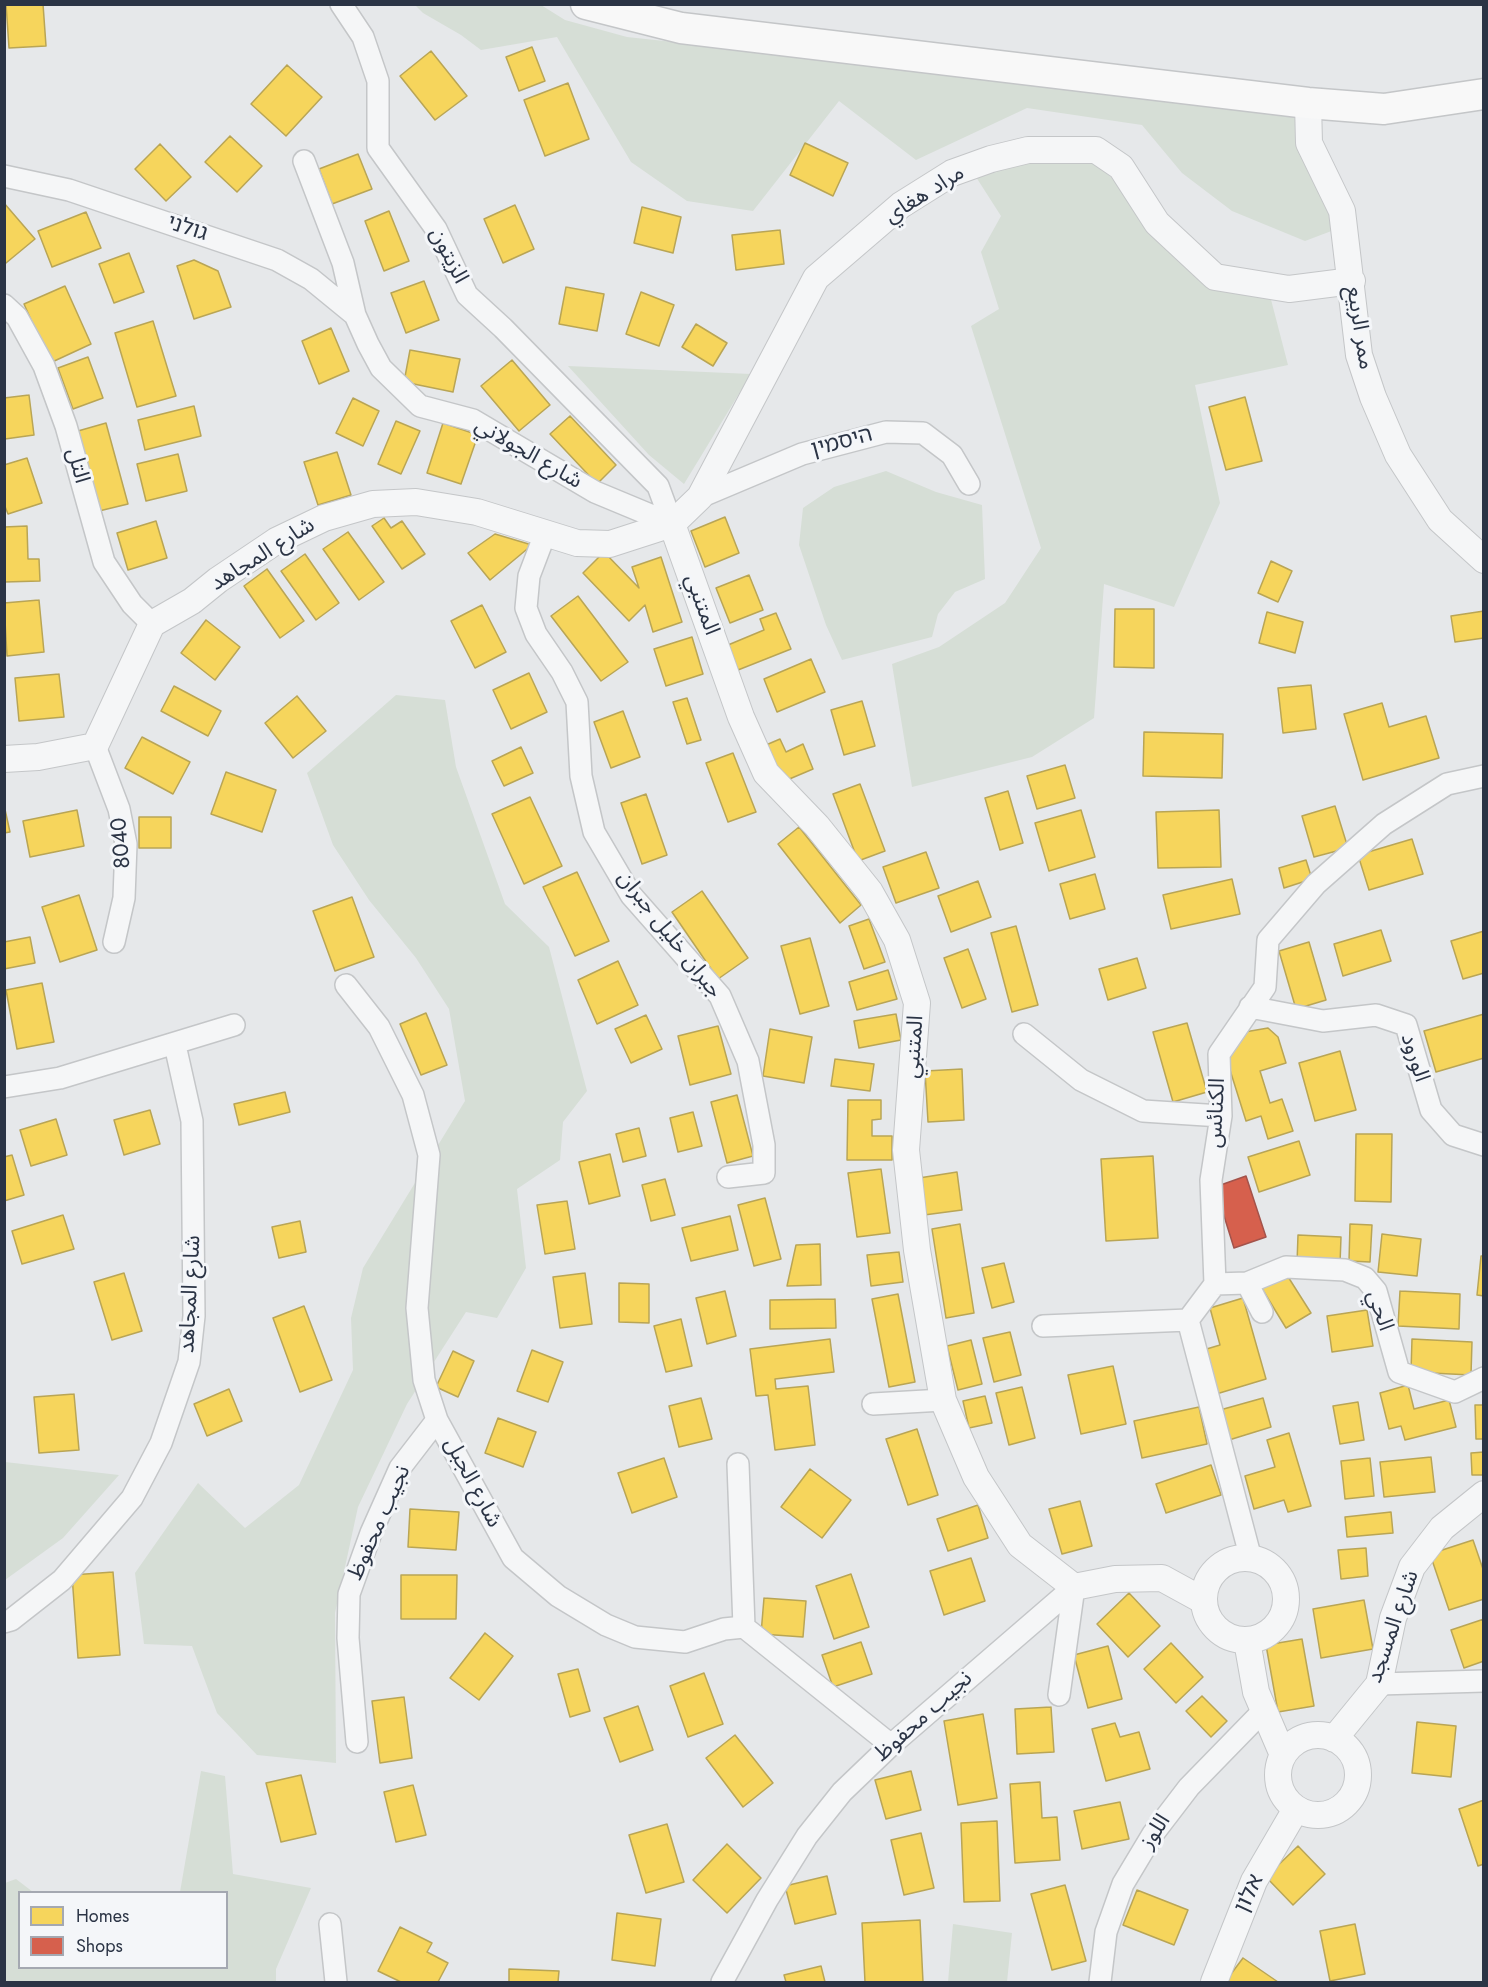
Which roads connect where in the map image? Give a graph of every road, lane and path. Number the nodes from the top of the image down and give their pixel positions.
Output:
1 (342, 4) edge
2 (586, 4) edge
3 (1484, 94) edge
4 (1308, 103) junction
5 (304, 161) dead end
6 (4, 176) edge
7 (1352, 280) junction
8 (4, 305) edge
9 (355, 315) junction
10 (969, 484) dead end
11 (700, 496) junction
12 (672, 524) junction
13 (545, 534) junction
14 (1484, 560) edge
15 (152, 624) junction
16 (95, 746) junction
17 (4, 759) edge
18 (1484, 777) edge
19 (114, 942) dead end
20 (346, 985) dead end
21 (1250, 1007) junction
22 (234, 1025) dead end
23 (1024, 1034) dead end
24 (175, 1045) junction
25 (4, 1087) edge
26 (1221, 1116) junction
27 (1484, 1145) edge
28 (728, 1177) dead end
29 (1247, 1283) junction
30 (1215, 1284) junction
31 (1262, 1312) dead end
32 (1188, 1320) junction
33 (1043, 1326) dead end
34 (1484, 1378) edge
35 (943, 1400) junction
36 (873, 1404) dead end
37 (437, 1420) junction
38 (738, 1464) dead end
39 (1484, 1494) edge
40 (1251, 1559) junction
41 (1074, 1587) junction
42 (1204, 1601) junction
43 (4, 1622) edge
44 (744, 1627) junction
45 (1247, 1641) junction
46 (1484, 1681) edge
47 (1379, 1684) junction
48 (1059, 1695) dead end
49 (1264, 1710) junction
50 (1335, 1739) junction
51 (357, 1742) dead end
52 (891, 1745) junction
53 (1283, 1755) junction
54 (1296, 1809) junction
55 (330, 1924) dead end
56 (336, 1983) edge
57 (722, 1983) edge
58 (1100, 1983) edge
59 (1214, 1983) edge

1 - 12 street, الزيتون
2 - 4 main road
3 - 4 main road
4 - 7 street, ممر الربيع
5 - 9 street
6 - 9 street, גולני
7 - 11 street, مراد هغاي
7 - 14 street, ممر الربيع
8 - 15 street, التل
9 - 12 street, شارع الجولاني
10 - 11 street, היסמין
11 - 12 street, مراد هغاي
12 - 13 street, شارع المجاهد
12 - 35 street, المتنبي
13 - 15 street, شارع المجاهد
13 - 28 street, جبران خليل جبران
15 - 16 street
16 - 17 street
16 - 19 street, 8040
18 - 21 street, الكنائس
20 - 37 street, شارع الجبل
21 - 26 street, الكنائس
21 - 27 street, الورود
22 - 24 street
23 - 26 street
24 - 25 street
24 - 43 street, شارع المجاهد
26 - 30 street, الكنائس
29 - 30 street, الحي
29 - 31 street
29 - 34 street, الحي
30 - 32 street
32 - 33 street
32 - 40 street
35 - 36 street
35 - 41 street, المتنبي
37 - 44 street, شارع الجبل
37 - 51 street, نجيب محفوظ
38 - 44 street
39 - 47 street, شارع المسجد
40 - 42 street
40 - 45 street
41 - 42 street
41 - 48 street
41 - 52 street, نجيب محفوظ
42 - 45 street
44 - 52 street
45 - 49 street
46 - 47 street
47 - 50 street, شارع المسجد
49 - 53 street
49 - 58 street, اللوز
50 - 53 street
50 - 54 street
52 - 57 street, نجيب محفوظ
53 - 54 street
54 - 59 street, אלון
55 - 56 street

